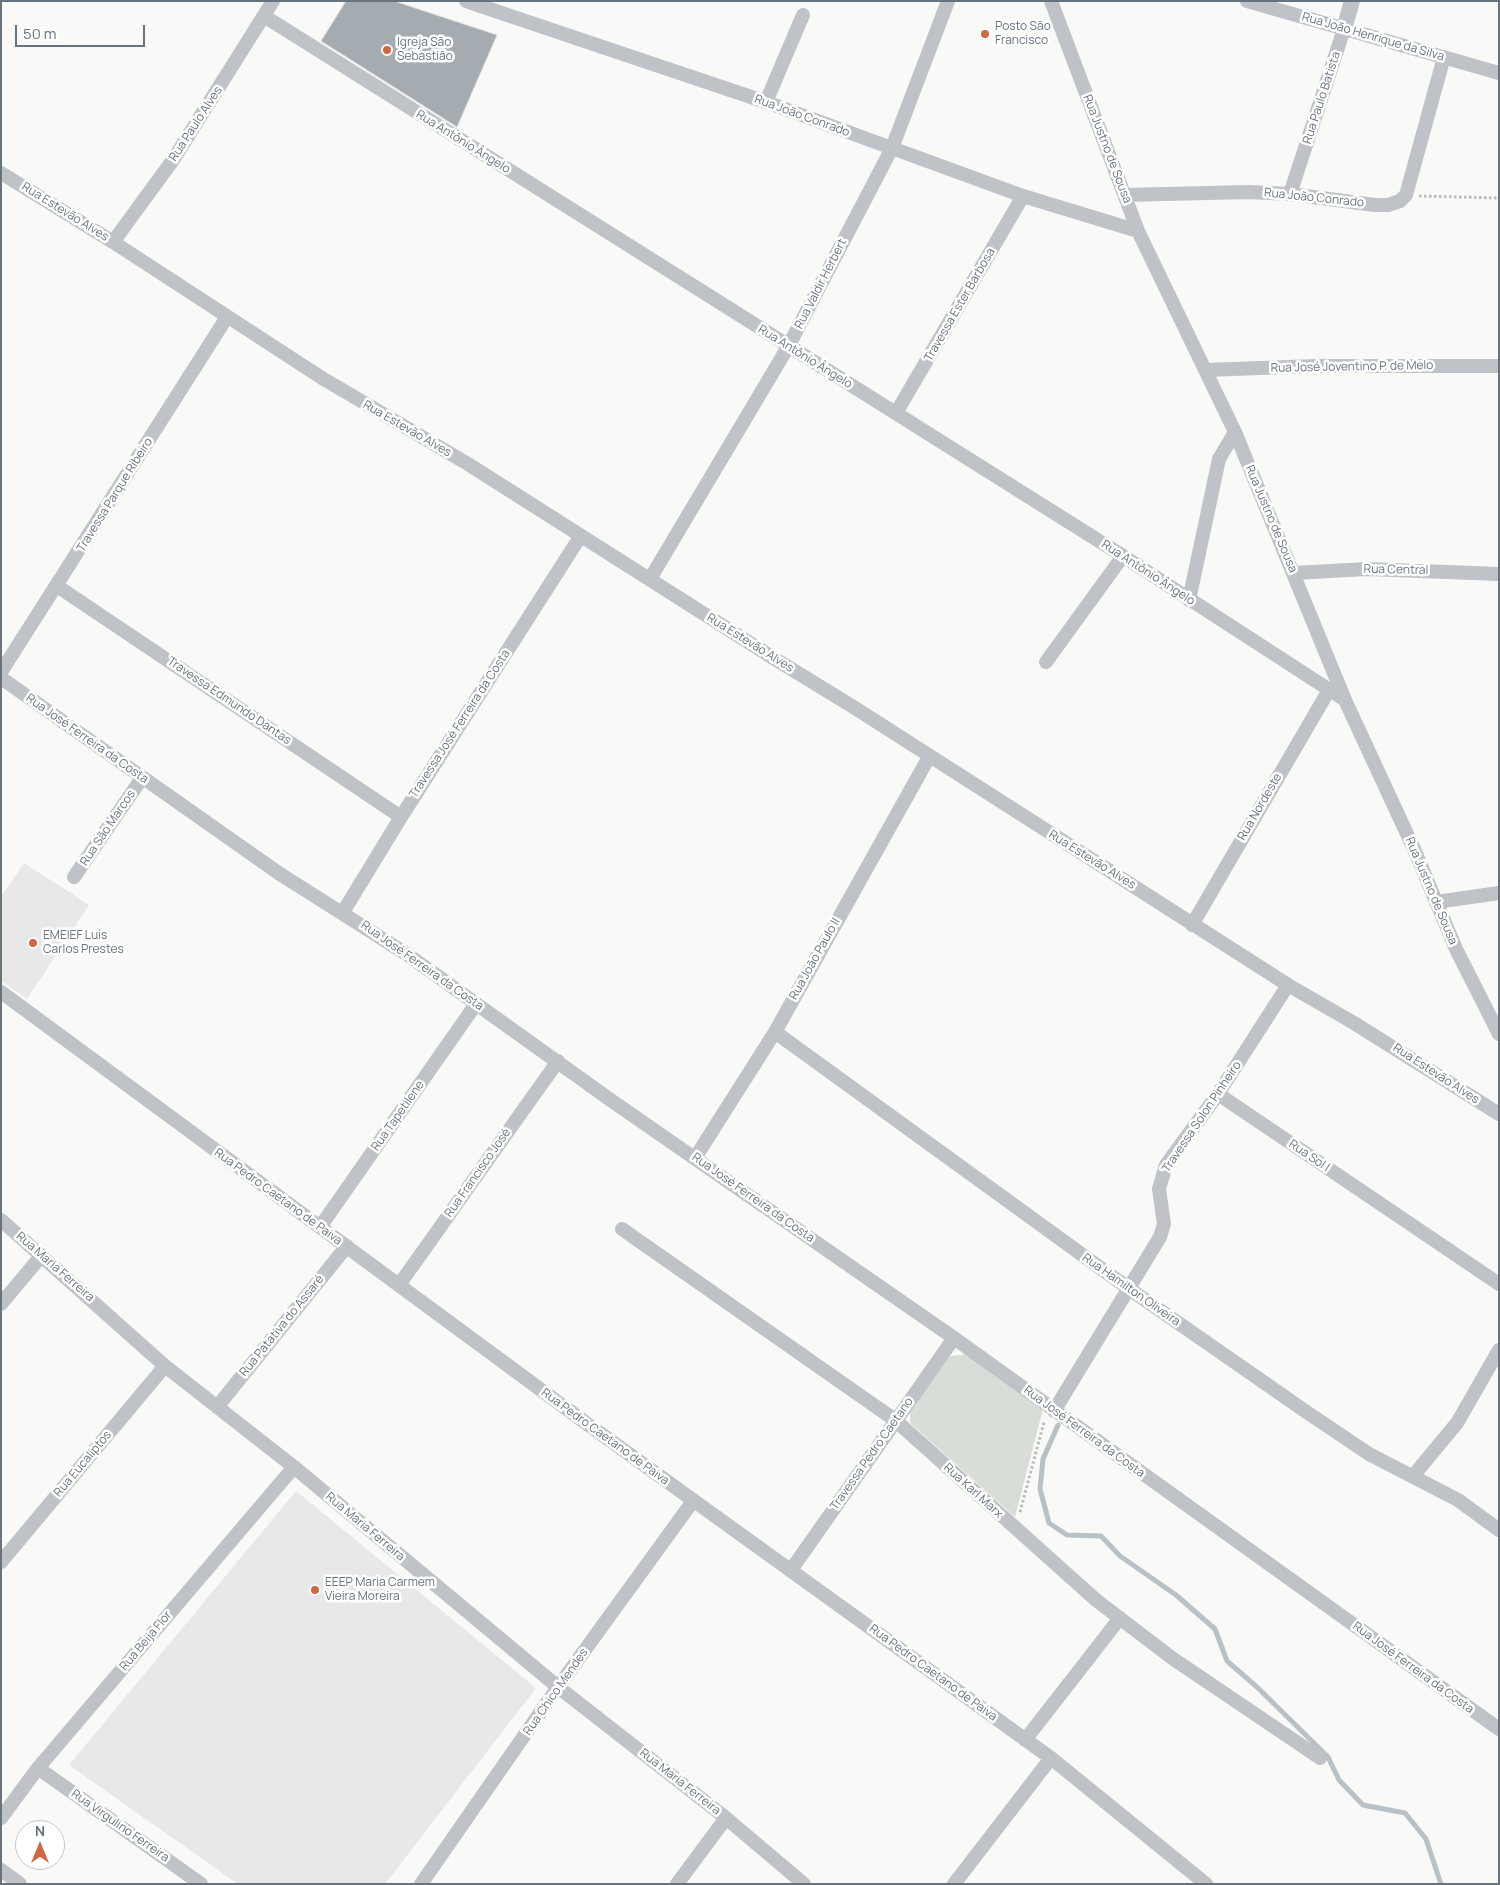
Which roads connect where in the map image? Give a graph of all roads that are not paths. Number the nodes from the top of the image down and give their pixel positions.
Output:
1 (273, 1) edge
2 (948, 1) edge
3 (1051, 1) edge
4 (1247, 1) edge
5 (1352, 1) edge
6 (472, 2) edge
7 (803, 15) dead end
8 (264, 16) junction
9 (1344, 28) junction
10 (1444, 57) junction
11 (1499, 73) edge
12 (766, 102) junction
13 (892, 148) junction
14 (1, 173) edge
15 (1290, 194) junction
16 (1125, 195) junction
17 (1023, 196) junction
18 (1138, 231) junction
19 (113, 242) junction
20 (227, 317) junction
21 (788, 347) junction
22 (1499, 366) edge
23 (1205, 370) junction
24 (896, 414) junction
25 (1235, 432) junction
26 (580, 537) junction
27 (1123, 556) junction
28 (1294, 573) junction
29 (1499, 574) edge
30 (650, 579) junction
31 (57, 586) junction
32 (1189, 600) junction
33 (1046, 662) dead end
34 (1, 672) edge
35 (1, 678) edge
36 (1329, 690) junction
37 (1345, 700) junction
38 (929, 757) junction
39 (142, 778) junction
40 (401, 817) junction
41 (74, 878) dead end
42 (1499, 893) edge
43 (1436, 902) junction
44 (343, 912) junction
45 (1192, 925) junction
46 (1288, 985) junction
47 (1, 992) edge
48 (476, 1004) junction
49 (775, 1032) junction
50 (1499, 1034) edge
51 (558, 1061) junction
52 (1218, 1094) junction
53 (1499, 1114) edge
54 (695, 1158) junction
55 (1, 1220) edge
56 (320, 1227) junction
57 (622, 1229) dead end
58 (347, 1246) junction
59 (42, 1255) junction
60 (1499, 1284) edge
61 (399, 1285) junction
62 (1128, 1288) junction
63 (1, 1304) edge
64 (954, 1338) junction
65 (1499, 1350) edge
66 (165, 1366) junction
67 (217, 1407) junction
68 (1051, 1409) junction
69 (895, 1420) junction
70 (294, 1467) junction
71 (1413, 1476) junction
72 (694, 1501) junction
73 (1499, 1530) edge
74 (1, 1562) edge
75 (791, 1570) junction
76 (1120, 1618) junction
77 (558, 1687) junction
78 (1499, 1729) edge
79 (1025, 1740) junction
80 (1051, 1758) junction
81 (1320, 1758) dead end
82 (38, 1768) junction
83 (1, 1818) edge
84 (726, 1818) junction
85 (1, 1870) edge
86 (20, 1884) edge
87 (201, 1884) edge
88 (421, 1884) edge
89 (677, 1884) edge
90 (804, 1884) edge
91 (954, 1884) edge
92 (1206, 1884) edge

1 - 8 street, Rua Paulo Alves
2 - 13 street, Rua Valdir Herbert
3 - 16 street, Rua Justno de Sousa
4 - 9 street, Rua João Henrique da Silva
5 - 9 street, Rua Paulo Batista
6 - 12 street, Rua João Conrado
7 - 12 street
8 - 19 street, Rua Paulo Alves
8 - 21 street, Rua Antônio Ângelo
9 - 10 street, Rua João Henrique da Silva
9 - 15 street, Rua Paulo Batista
10 - 11 street, Rua João Henrique da Silva
10 - 15 street, Rua João Conrado
12 - 13 street, Rua João Conrado
13 - 17 street, Rua João Conrado
13 - 21 street, Rua Valdir Herbert
14 - 19 street, Rua Estevão Alves
15 - 16 street, Rua João Conrado
16 - 18 street, Rua Justno de Sousa
17 - 18 street, Rua João Conrado
17 - 24 street, Travessa Ester Barbosa
18 - 23 street, Rua Justno de Sousa
19 - 20 street, Rua Estevão Alves
20 - 26 street, Rua Estevão Alves
20 - 31 street, Travessa Parque Ribeiro
21 - 24 street, Rua Antônio Ângelo
21 - 30 street, Rua Valdir Herbert
22 - 23 street, Rua José Joventino P. de Melo
23 - 25 street, Rua Justno de Sousa
24 - 27 street, Rua Antônio Ângelo
25 - 28 street, Rua Justno de Sousa
25 - 32 street
26 - 30 street, Rua Estevão Alves
26 - 40 street, Travessa José Ferreira da Costa
27 - 32 street, Rua Antônio Ângelo
27 - 33 street
28 - 29 street, Rua Central
28 - 37 street, Rua Justno de Sousa
30 - 38 street, Rua Estevão Alves
31 - 34 street, Travessa Parque Ribeiro
31 - 40 street, Travessa Edmundo Dantas
32 - 36 street, Rua Antônio Ângelo
35 - 39 street, Rua José Ferreira da Costa
36 - 37 street, Rua Antônio Ângelo
36 - 45 street, Rua Nordeste
37 - 43 street, Rua Justno de Sousa
38 - 45 street, Rua Estevão Alves
38 - 49 street, Rua João Paulo II
39 - 41 street, Rua São Marcos
39 - 44 street, Rua José Ferreira da Costa
40 - 44 street, Travessa José Ferreira da Costa
42 - 43 street
43 - 50 street, Rua Justno de Sousa
44 - 48 street, Rua José Ferreira da Costa
45 - 46 street, Rua Estevão Alves
46 - 52 street, Travessa Solon Pinheiro
46 - 53 street, Rua Estevão Alves
47 - 56 street, Rua Pedro Caetano de Paiva
48 - 51 street, Rua José Ferreira da Costa
48 - 56 street, Rua Tapetilene
49 - 54 street, Rua João Paulo II
49 - 62 street, Rua Hamilton Oliveira
51 - 54 street, Rua José Ferreira da Costa
51 - 61 street, Rua Francisco José
52 - 60 street, Rua Sol I
52 - 62 street, Travessa Solon Pinheiro
54 - 64 street, Rua José Ferreira da Costa
55 - 59 street, Rua Maria Ferreira
56 - 58 street, Rua Pedro Caetano de Paiva
57 - 69 street, Rua Karl Marx
58 - 61 street, Rua Pedro Caetano de Paiva
58 - 67 street, Rua Patativa do Assaré
59 - 63 street
59 - 66 street, Rua Maria Ferreira
61 - 72 street, Rua Pedro Caetano de Paiva
62 - 68 street, Travessa Solon Pinheiro
62 - 71 street, Rua Hamilton Oliveira
64 - 68 street, Rua José Ferreira da Costa
64 - 69 street, Travessa Pedro Caetano
65 - 71 street
66 - 67 street, Rua Maria Ferreira
66 - 74 street, Rua Eucaliptos
67 - 70 street, Rua Maria Ferreira
68 - 78 street, Rua José Ferreira da Costa
69 - 75 street, Travessa Pedro Caetano
69 - 76 street, Rua Karl Marx
70 - 77 street, Rua Maria Ferreira
70 - 82 street, Rua Beija Flor
71 - 73 street, Rua Hamilton Oliveira
72 - 75 street, Rua Pedro Caetano de Paiva
72 - 77 street, Rua Chico Mendes
75 - 79 street, Rua Pedro Caetano de Paiva
76 - 79 street
76 - 81 street, Rua Karl Marx
77 - 84 street, Rua Maria Ferreira
77 - 88 street, Rua Chico Mendes
79 - 80 street, Rua Pedro Caetano de Paiva
80 - 91 street
80 - 92 street, Rua Pedro Caetano de Paiva
82 - 83 street, Rua Beija Flor
82 - 87 street, Rua Virgulino Ferreira
84 - 89 street
84 - 90 street, Rua Maria Ferreira
85 - 86 street

